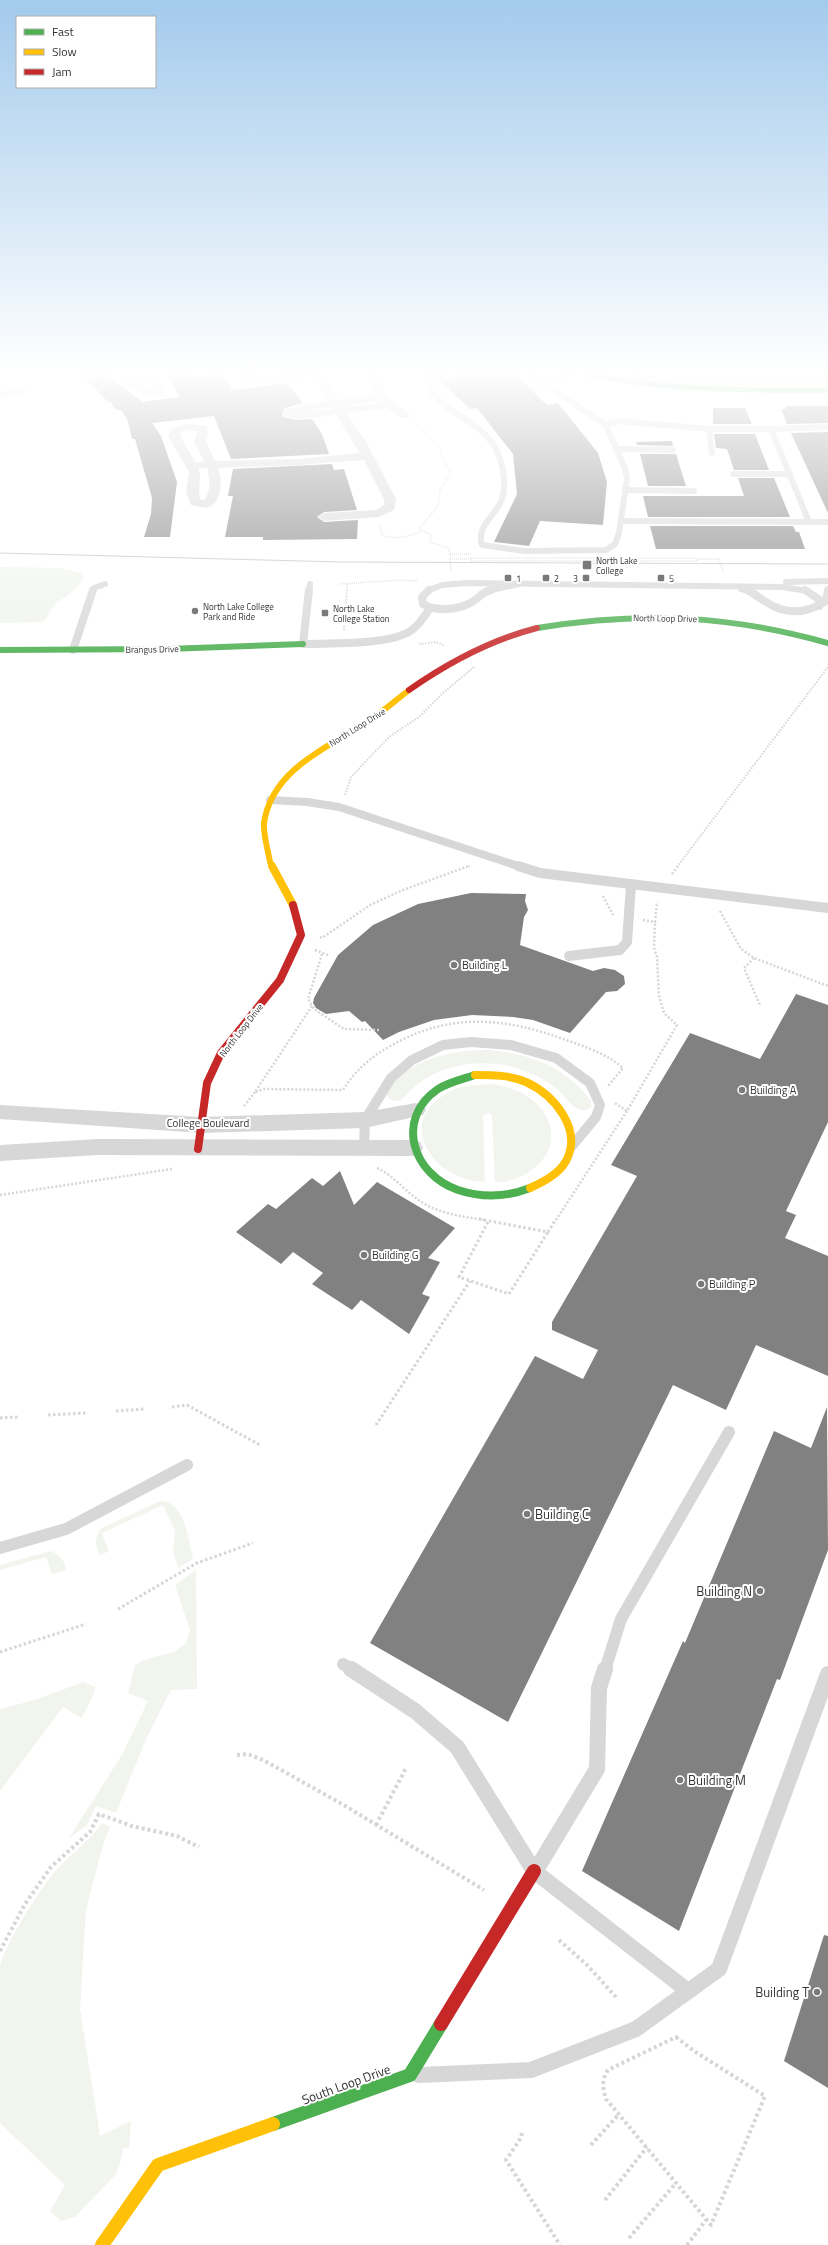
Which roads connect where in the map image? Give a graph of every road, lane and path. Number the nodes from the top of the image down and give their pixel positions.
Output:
1 (194, 480) edge
2 (215, 480) edge
3 (380, 480) edge
4 (446, 480) edge
5 (504, 480) edge
6 (626, 480) edge
7 (792, 480) edge
8 (625, 490) junction
9 (694, 491) dead end
10 (379, 514) junction
11 (324, 516) dead end
12 (620, 521) junction
13 (809, 522) junction
14 (828, 522) edge
15 (421, 531) junction
16 (450, 559) junction
17 (471, 559) dead end
18 (697, 559) dead end
19 (451, 573) dead end
20 (724, 575) dead end
21 (828, 581) edge
22 (423, 582) dead end
23 (105, 584) dead end
24 (310, 584) dead end
25 (340, 584) dead end
26 (347, 584) junction
27 (519, 584) junction
28 (707, 586) junction
29 (828, 590) edge
30 (819, 606) junction
31 (430, 608) junction
32 (343, 636) dead end
33 (828, 643) edge
34 (303, 644) junction
35 (0, 650) edge
36 (74, 650) junction
37 (474, 663) dead end
38 (828, 667) edge
39 (270, 800) junction
40 (344, 800) dead end
41 (470, 866) dead end
42 (631, 885) junction
43 (661, 888) junction
44 (601, 892) dead end
45 (828, 908) edge
46 (720, 910) dead end
47 (628, 919) junction
48 (655, 922) junction
49 (313, 934) dead end
50 (322, 954) dead end
51 (569, 956) dead end
52 (754, 958) junction
53 (828, 986) edge
54 (760, 1005) dead end
55 (677, 1025) dead end
56 (379, 1030) dead end
57 (255, 1092) dead end
58 (241, 1109) dead end
59 (416, 1110) junction
60 (0, 1112) edge
61 (365, 1120) junction
62 (201, 1125) junction
63 (364, 1146) junction
64 (413, 1148) junction
65 (570, 1148) junction
66 (198, 1149) junction
67 (0, 1153) edge
68 (172, 1169) dead end
69 (0, 1195) edge
70 (488, 1222) dead end
71 (548, 1232) dead end
72 (470, 1281) junction
73 (172, 1407) dead end
74 (144, 1409) dead end
75 (116, 1411) dead end
76 (86, 1413) dead end
77 (48, 1415) dead end
78 (18, 1417) dead end
79 (0, 1418) edge
80 (376, 1426) dead end
81 (729, 1432) dead end
82 (260, 1445) dead end
83 (187, 1465) dead end
84 (253, 1543) dead end
85 (0, 1548) edge
86 (118, 1609) dead end
87 (86, 1624) dead end
88 (0, 1652) edge
89 (343, 1664) dead end
90 (828, 1674) edge
91 (237, 1755) dead end
92 (406, 1768) dead end
93 (376, 1825) junction
94 (198, 1847) dead end
95 (534, 1871) junction
96 (484, 1890) dead end
97 (559, 1940) dead end
98 (0, 1951) edge
99 (688, 1991) junction
100 (616, 1997) dead end
101 (410, 2075) junction
102 (619, 2114) junction
103 (522, 2133) dead end
104 (591, 2145) dead end
105 (647, 2147) junction
106 (676, 2183) junction
107 (605, 2200) dead end
108 (706, 2220) junction
109 (629, 2238) dead end
110 (102, 2245) edge
111 (560, 2245) edge
112 (688, 2245) edge

1 - 2 street
3 - 10 street
4 - 15 path
5 - 12 lane
6 - 8 lane
7 - 13 lane
8 - 9 lane
8 - 12 lane
10 - 11 street
10 - 15 path
12 - 13 lane
13 - 14 lane
15 - 16 path
16 - 17 path
16 - 19 path
18 - 20 path
21 - 28 lane
22 - 26 path
23 - 36 lane
24 - 34 lane
25 - 26 path
26 - 32 path
27 - 28 lane
27 - 31 lane
27 - 31 lane
28 - 30 lane
28 - 30 lane
29 - 30 lane
31 - 34 lane
33 - 39 street, North Loop Drive
34 - 36 street, Brangus Drive
35 - 36 street, Brangus Drive
37 - 40 path
38 - 43 path
39 - 42 lane
39 - 62 street, North Loop Drive
41 - 49 path
42 - 43 lane
42 - 47 lane
43 - 45 lane
43 - 48 path
44 - 47 path
46 - 52 path
47 - 48 path
47 - 51 lane
48 - 55 path
50 - 56 path
52 - 53 path
52 - 54 path
57 - 58 path
59 - 61 street, College Boulevard
59 - 64 street
59 - 65 street
60 - 62 street, College Boulevard
61 - 62 street, College Boulevard
61 - 63 lane
61 - 65 lane
62 - 66 street, North Loop Drive
63 - 64 street
63 - 66 street
64 - 65 street
66 - 67 street
68 - 69 path
70 - 72 path
71 - 72 path
72 - 80 path
73 - 82 path
74 - 75 path
76 - 77 path
78 - 79 path
81 - 95 lane
83 - 85 lane
84 - 86 path
87 - 88 path
89 - 95 lane
90 - 99 lane
91 - 93 path
92 - 93 path
93 - 96 path
94 - 98 path
95 - 99 lane
95 - 101 street
97 - 100 path
99 - 101 lane
101 - 110 street, South Loop Drive
102 - 104 path
102 - 105 path
102 - 108 path
103 - 111 path
105 - 106 path
105 - 107 path
106 - 108 path
106 - 109 path
108 - 112 path

